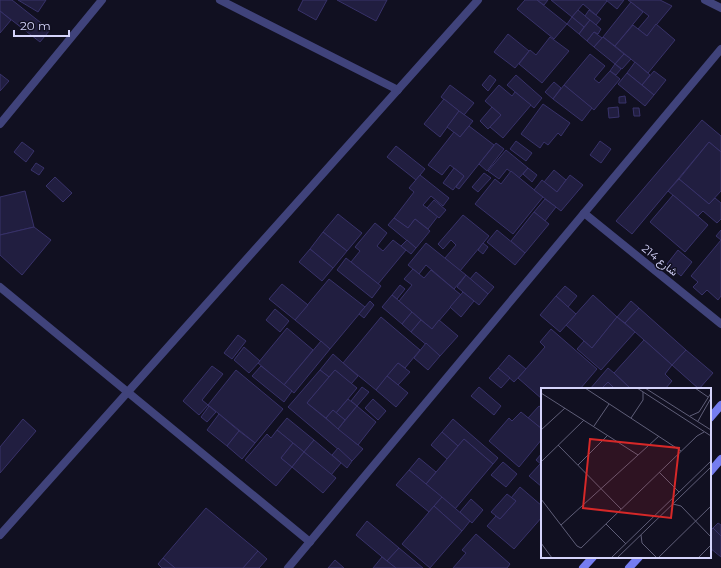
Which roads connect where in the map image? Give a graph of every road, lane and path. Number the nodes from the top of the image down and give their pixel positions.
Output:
1 (102, 0) edge
2 (220, 0) edge
3 (478, 0) edge
4 (705, 0) edge
5 (721, 8) edge
6 (721, 49) edge
7 (398, 90) junction
8 (0, 124) edge
9 (584, 213) junction
10 (0, 287) edge
11 (721, 324) edge
12 (128, 392) junction
13 (721, 405) edge
14 (711, 417) edge
15 (721, 459) edge
16 (711, 471) edge
17 (0, 536) edge
18 (310, 542) junction
19 (592, 558) edge
20 (637, 558) edge
21 (288, 568) edge
22 (583, 568) edge
23 (629, 568) edge

1 - 8 street
2 - 7 street
3 - 7 street
4 - 5 street
6 - 9 street
7 - 12 street
9 - 11 street, 214 شارع
9 - 18 street
10 - 12 street
12 - 17 street
12 - 18 street
13 - 14 main road
15 - 16 main road
18 - 21 street
19 - 22 main road
20 - 23 main road

